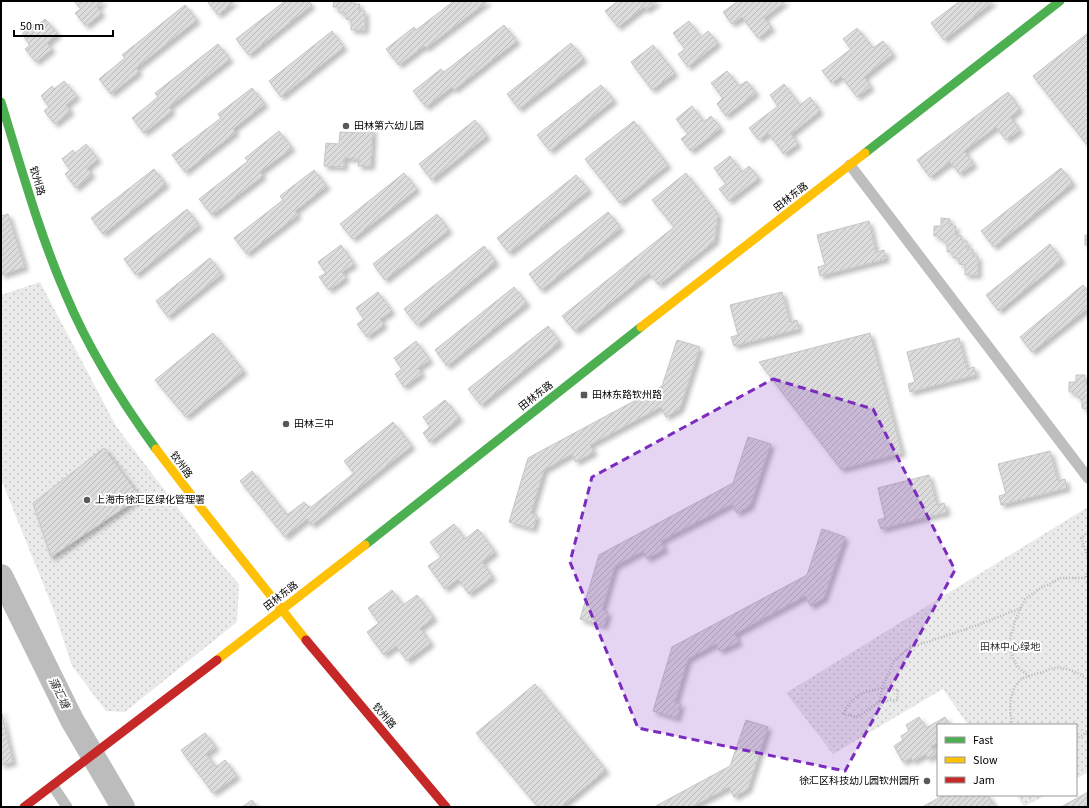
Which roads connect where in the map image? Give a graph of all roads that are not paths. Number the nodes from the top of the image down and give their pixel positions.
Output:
1 (1060, 1) edge
2 (1, 102) edge
3 (850, 165) junction
4 (1088, 478) edge
5 (280, 611) junction
6 (52, 786) junction
7 (24, 807) edge
8 (67, 807) edge
9 (446, 807) edge

1 - 3 street, 田林东路
2 - 5 street, 钦州路
3 - 4 street
3 - 5 street, 田林东路
5 - 6 street, 田林东路
5 - 9 street, 钦州路
6 - 7 street, 田林东路
6 - 8 street

